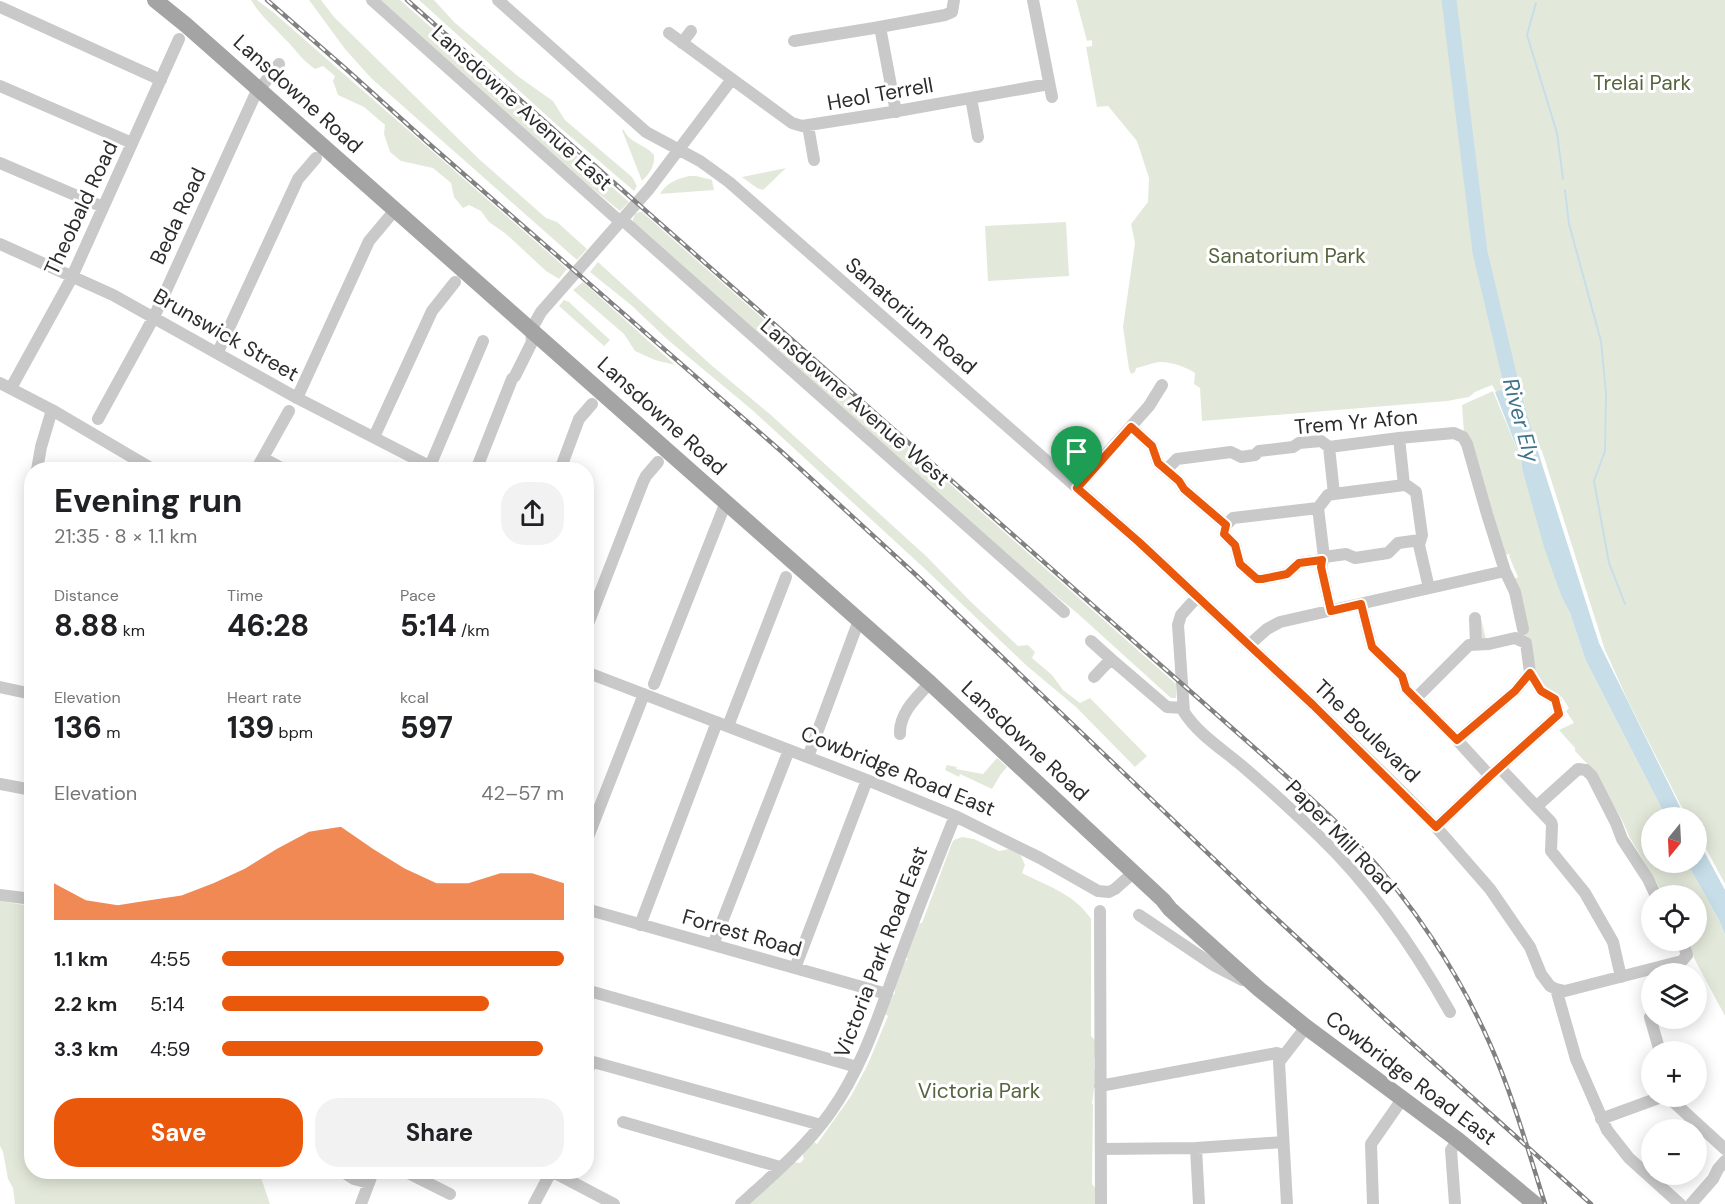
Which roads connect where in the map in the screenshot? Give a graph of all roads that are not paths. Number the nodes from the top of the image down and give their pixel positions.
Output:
1 (155, 0) edge
2 (372, 0) edge
3 (498, 0) edge
4 (954, 0) edge
5 (1033, 0) edge
6 (0, 7) edge
7 (880, 27) junction
8 (691, 31) dead end
9 (669, 33) dead end
10 (179, 39) dead end
11 (794, 41) dead end
12 (682, 43) junction
13 (279, 64) dead end
14 (732, 79) junction
15 (161, 80) junction
16 (1049, 84) junction
17 (0, 86) edge
18 (258, 89) junction
19 (1052, 97) dead end
20 (970, 98) junction
21 (896, 112) junction
22 (808, 126) junction
23 (978, 137) dead end
24 (132, 143) junction
25 (679, 150) junction
26 (316, 158) dead end
27 (814, 160) dead end
28 (0, 163) edge
29 (103, 207) junction
30 (394, 210) junction
31 (621, 221) junction
32 (0, 244) edge
33 (72, 275) junction
34 (455, 282) dead end
35 (154, 316) junction
36 (531, 330) junction
37 (483, 341) dead end
38 (218, 352) junction
39 (1162, 385) dead end
40 (5, 386) edge
41 (297, 398) junction
42 (592, 404) dead end
43 (52, 410) junction
44 (289, 411) dead end
45 (98, 419) dead end
46 (1131, 427) junction
47 (374, 437) junction
48 (1399, 438) junction
49 (1329, 447) junction
50 (263, 458) junction
51 (38, 462) edge
52 (140, 462) edge
53 (261, 462) edge
54 (270, 462) edge
55 (422, 462) edge
56 (436, 462) edge
57 (479, 462) edge
58 (563, 462) edge
59 (658, 462) dead end
60 (1166, 470) junction
61 (1404, 485) junction
62 (1077, 488) junction
63 (1334, 494) junction
64 (726, 502) junction
65 (1318, 508) junction
66 (1226, 525) junction
67 (1420, 540) junction
68 (1323, 558) junction
69 (1505, 571) junction
70 (786, 576) dead end
71 (1429, 588) junction
72 (1197, 597) junction
73 (1361, 604) junction
74 (594, 608) edge
75 (1331, 611) junction
76 (1064, 612) dead end
77 (1475, 618) dead end
78 (859, 620) junction
79 (1523, 628) dead end
80 (1091, 641) dead end
81 (1476, 644) junction
82 (1249, 645) junction
83 (1111, 659) junction
84 (1530, 673) junction
85 (594, 675) edge
86 (1094, 677) dead end
87 (930, 683) junction
88 (654, 684) dead end
89 (0, 687) edge
90 (24, 692) edge
91 (644, 694) junction
92 (1415, 699) junction
93 (1183, 708) junction
94 (723, 724) junction
95 (900, 734) dead end
96 (1457, 740) junction
97 (789, 750) junction
98 (808, 757) junction
99 (1495, 772) junction
100 (867, 780) junction
101 (0, 784) edge
102 (24, 788) edge
103 (1537, 806) junction
104 (955, 816) junction
105 (594, 822) edge
106 (1436, 827) junction
107 (1133, 873) junction
108 (1651, 885) edge
109 (0, 895) edge
110 (24, 898) edge
111 (1170, 909) junction
112 (594, 911) edge
113 (1100, 911) dead end
114 (1138, 915) dead end
115 (640, 925) junction
116 (1158, 927) junction
117 (714, 945) junction
118 (1686, 951) edge
119 (795, 968) junction
120 (1621, 977) junction
121 (1259, 989) junction
122 (1556, 989) junction
123 (594, 992) edge
124 (887, 994) junction
125 (1450, 1012) dead end
126 (1306, 1027) junction
127 (1284, 1055) junction
128 (594, 1061) edge
129 (857, 1067) junction
130 (1100, 1086) junction
131 (1403, 1098) junction
132 (1641, 1105) edge
133 (1677, 1107) edge
134 (1601, 1119) junction
135 (623, 1122) dead end
136 (821, 1125) junction
137 (1458, 1140) junction
138 (1283, 1142) junction
139 (1196, 1148) junction
140 (1101, 1149) junction
141 (1725, 1149) edge
142 (1725, 1161) edge
143 (780, 1167) junction
144 (371, 1179) edge
145 (420, 1179) edge
146 (548, 1179) edge
147 (566, 1179) edge
148 (450, 1194) dead end
149 (362, 1204) edge
150 (534, 1204) edge
151 (614, 1204) edge
152 (742, 1204) edge
153 (1101, 1204) edge
154 (1199, 1204) edge
155 (1287, 1204) edge
156 (1373, 1204) edge
157 (1455, 1204) edge
158 (1534, 1204) edge
159 (1680, 1204) edge
160 (1691, 1204) edge

1 - 18 main road, Lansdowne Road
2 - 31 street, Lansdowne Avenue East
3 - 25 street, Sanatorium Road
4 - 7 street
5 - 16 street
6 - 15 street
7 - 11 street
7 - 21 street
8 - 12 street
9 - 12 street, Heol Terrell
10 - 15 street, Theobald Road
12 - 14 street, Heol Terrell
13 - 18 street, Beda Road
14 - 22 street, Heol Terrell
14 - 25 street
15 - 24 street, Theobald Road
16 - 19 street
16 - 20 street, Heol Terrell
17 - 24 street
18 - 30 main road, Lansdowne Road
18 - 35 street, Beda Road
20 - 21 street, Heol Terrell
20 - 23 street
21 - 22 street, Heol Terrell
22 - 27 street
24 - 29 street, Theobald Road
25 - 31 street
25 - 62 street, Sanatorium Road
26 - 38 street
28 - 29 street
29 - 33 street, Theobald Road
30 - 36 main road, Lansdowne Road
30 - 41 street
31 - 36 street
31 - 76 street, Lansdowne Avenue West
32 - 33 street, Brunswick Street
33 - 35 street, Brunswick Street
33 - 40 street, Theobald Road
34 - 47 street
35 - 38 street, Brunswick Street
35 - 45 street, Beda Road
36 - 57 street
36 - 64 main road, Lansdowne Road
37 - 56 street, Brunswick Street
38 - 41 street, Brunswick Street
39 - 46 street
40 - 43 street
41 - 47 street, Brunswick Street
42 - 58 street
43 - 51 street
43 - 52 street
44 - 50 street
46 - 60 street
46 - 62 street
47 - 55 street, Brunswick Street
48 - 49 street, Trem Yr Afon
48 - 61 street
48 - 69 street, Trem Yr Afon
49 - 60 street, Trem Yr Afon
49 - 63 street
50 - 53 street
50 - 54 street
59 - 74 street
60 - 66 street
61 - 63 street
61 - 67 street
62 - 72 street, Sanatorium Road
63 - 65 street
64 - 78 main road, Lansdowne Road
64 - 88 street
65 - 66 street
65 - 68 street
66 - 68 street
67 - 68 street
67 - 71 street
68 - 75 street
69 - 71 street
69 - 79 street, Trem Yr Afon
70 - 94 street
71 - 73 street
72 - 82 street, The Boulevard
72 - 93 street
73 - 75 street
73 - 92 street
75 - 82 street
77 - 81 street
78 - 87 main road, Lansdowne Road
78 - 98 street
80 - 83 street
81 - 84 street
81 - 92 street
82 - 106 street, The Boulevard
83 - 86 street
83 - 93 street
84 - 96 street
84 - 99 street
85 - 91 street, Cowbridge Road East
87 - 95 street
87 - 107 main road, Lansdowne Road
89 - 90 street
91 - 94 street, Cowbridge Road East
91 - 105 street
92 - 96 street
93 - 125 street, Paper Mill Road
94 - 97 street, Cowbridge Road East
94 - 115 street
96 - 99 street
97 - 98 street, Cowbridge Road East
97 - 117 street
98 - 100 street, Cowbridge Road East
99 - 103 street
99 - 106 street
100 - 104 street, Cowbridge Road East
100 - 119 street
101 - 102 street
103 - 108 street
103 - 120 street
104 - 107 street, Cowbridge Road East
104 - 124 street, Victoria Park Road East
106 - 122 street, The Boulevard
107 - 111 main road, Cowbridge Road East
109 - 110 street
111 - 116 street
111 - 121 main road, Cowbridge Road East
112 - 115 street, Forrest Road
113 - 130 street
114 - 116 street, Cowbridge Road East
115 - 117 street, Forrest Road
116 - 121 street, Cowbridge Road East
117 - 119 street, Forrest Road
118 - 120 street
119 - 124 street, Forrest Road
120 - 122 street
121 - 126 main road, Cowbridge Road East
122 - 134 street, The Boulevard
123 - 129 street
124 - 129 street, Victoria Park Road East
126 - 127 street
126 - 131 main road, Cowbridge Road East
127 - 130 street
127 - 138 street
128 - 136 street
129 - 136 street, Victoria Park Road East
130 - 140 street
131 - 137 main road, Cowbridge Road East
131 - 156 street
132 - 134 street
133 - 141 street
134 - 159 street, The Boulevard
135 - 143 street
136 - 143 street, Victoria Park Road East
137 - 157 street
137 - 158 main road, Cowbridge Road East
138 - 139 street
138 - 155 street
139 - 140 street
139 - 154 street
140 - 153 street
142 - 160 street
143 - 152 street, Victoria Park Road East
144 - 149 street
145 - 148 street
146 - 150 street
147 - 151 street

